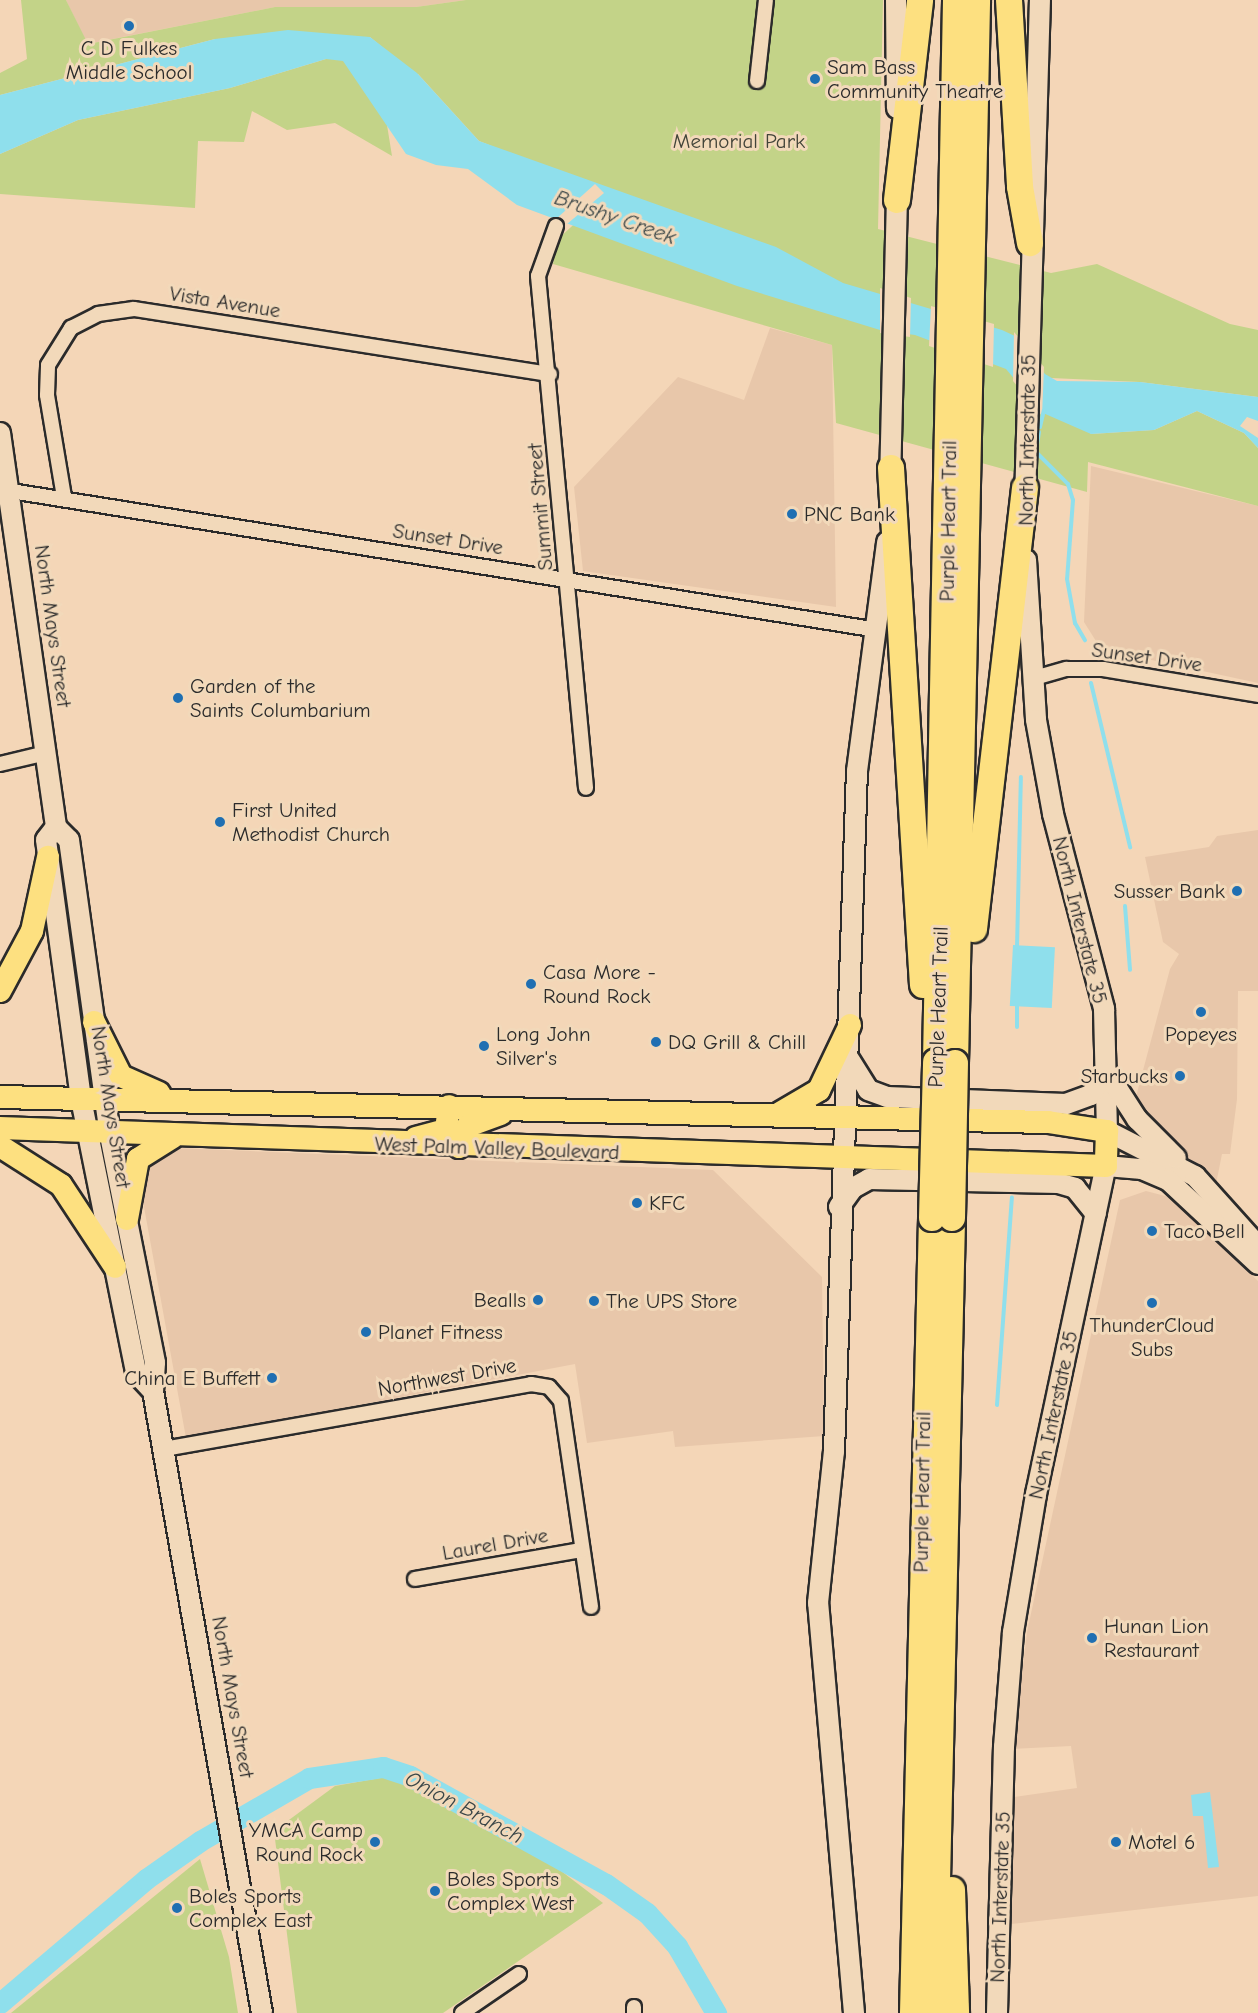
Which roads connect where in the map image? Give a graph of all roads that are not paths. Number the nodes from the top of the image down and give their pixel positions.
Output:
1 (766, 0) edge
2 (896, 0) edge
3 (920, 0) edge
4 (956, 0) edge
5 (977, 0) edge
6 (1009, 0) edge
7 (1040, 0) edge
8 (757, 81) dead end
9 (897, 205) junction
10 (964, 224) junction
11 (556, 226) dead end
12 (1030, 243) junction
13 (550, 374) junction
14 (0, 433) edge
15 (891, 461) junction
16 (1025, 483) junction
17 (11, 491) junction
18 (64, 496) junction
19 (567, 579) junction
20 (878, 630) junction
21 (1031, 679) junction
22 (1258, 695) edge
23 (46, 753) junction
24 (0, 764) edge
25 (586, 788) dead end
26 (56, 826) junction
27 (48, 857) junction
28 (0, 991) edge
29 (94, 1022) junction
30 (850, 1025) junction
31 (849, 1058) junction
32 (946, 1063) junction
33 (1106, 1072) junction
34 (0, 1097) edge
35 (81, 1099) junction
36 (106, 1100) junction
37 (199, 1100) junction
38 (448, 1106) junction
39 (520, 1109) junction
40 (769, 1116) junction
41 (845, 1119) junction
42 (0, 1128) edge
43 (98, 1130) junction
44 (1107, 1131) junction
45 (176, 1135) junction
46 (391, 1143) junction
47 (0, 1146) edge
48 (459, 1147) junction
49 (843, 1158) junction
50 (1106, 1166) junction
51 (1195, 1176) junction
52 (839, 1208) junction
53 (1096, 1214) junction
54 (942, 1218) junction
55 (127, 1219) junction
56 (1258, 1246) edge
57 (1258, 1264) edge
58 (115, 1268) junction
59 (153, 1391) junction
60 (164, 1449) junction
61 (946, 1473) junction
62 (582, 1550) junction
63 (920, 1575) junction
64 (415, 1579) dead end
65 (591, 1606) dead end
66 (519, 1974) dead end
67 (262, 2013) edge
68 (462, 2013) edge
69 (854, 2013) edge
70 (895, 2013) edge
71 (913, 2013) edge
72 (934, 2013) edge
73 (956, 2013) edge
74 (997, 2013) edge

1 - 8 street
2 - 9 main road
3 - 9 highway
4 - 10 highway, Purple Heart Trail
5 - 10 highway, Purple Heart Trail
6 - 12 highway
7 - 12 main road, North Interstate 35
9 - 15 main road
10 - 32 highway, Purple Heart Trail
11 - 13 street, Summit Street
12 - 16 main road, North Interstate 35
13 - 18 street, Vista Avenue
13 - 19 street, Summit Street
14 - 17 main road, North Mays Street
15 - 20 main road
15 - 32 highway
16 - 21 main road, North Interstate 35
16 - 32 highway
17 - 18 street, Sunset Drive
17 - 23 main road, North Mays Street
18 - 19 street, Sunset Drive
19 - 20 street, Sunset Drive
19 - 25 street, Summit Street
20 - 30 main road
21 - 22 street, Sunset Drive
21 - 33 main road, North Interstate 35
23 - 24 street
23 - 26 main road, North Mays Street
26 - 27 main road, North Mays Street
26 - 29 main road, North Mays Street
27 - 28 highway
27 - 35 main road, North Mays Street
29 - 36 main road, North Mays Street
29 - 37 highway
30 - 31 main road
30 - 40 highway
31 - 33 main road
31 - 41 main road
32 - 54 highway, Purple Heart Trail, bridge
33 - 44 main road, North Interstate 35
33 - 51 main road
34 - 35 highway, West Palm Valley Boulevard
35 - 36 highway, West Palm Valley Boulevard
35 - 43 main road, North Mays Street
36 - 37 highway, West Palm Valley Boulevard
36 - 43 main road, North Mays Street
37 - 38 highway, West Palm Valley Boulevard
38 - 39 highway, West Palm Valley Boulevard
38 - 46 highway
39 - 40 highway, West Palm Valley Boulevard
39 - 48 highway
40 - 41 highway
41 - 44 highway
41 - 49 main road
42 - 43 highway, West Palm Valley Boulevard
43 - 45 highway, West Palm Valley Boulevard
43 - 55 main road, North Mays Street
43 - 58 main road, North Mays Street
44 - 50 highway, North Interstate 35
44 - 51 main road
45 - 46 highway, West Palm Valley Boulevard
45 - 55 highway
46 - 48 highway, West Palm Valley Boulevard
47 - 58 highway
48 - 49 highway, West Palm Valley Boulevard
49 - 50 highway, West Palm Valley Boulevard
49 - 52 main road
50 - 53 main road, North Interstate 35
50 - 57 main road
51 - 56 main road
52 - 53 main road
52 - 69 main road
53 - 74 main road, North Interstate 35
54 - 61 highway, Purple Heart Trail
54 - 63 highway, Purple Heart Trail
55 - 59 main road, North Mays Street
58 - 59 main road, North Mays Street
59 - 60 main road, North Mays Street
60 - 62 street, Northwest Drive
60 - 67 main road, North Mays Street
61 - 72 highway, Purple Heart Trail
61 - 73 highway
62 - 64 street, Laurel Drive
62 - 65 street, Northwest Drive
63 - 70 highway
63 - 71 highway, Purple Heart Trail
66 - 68 street

